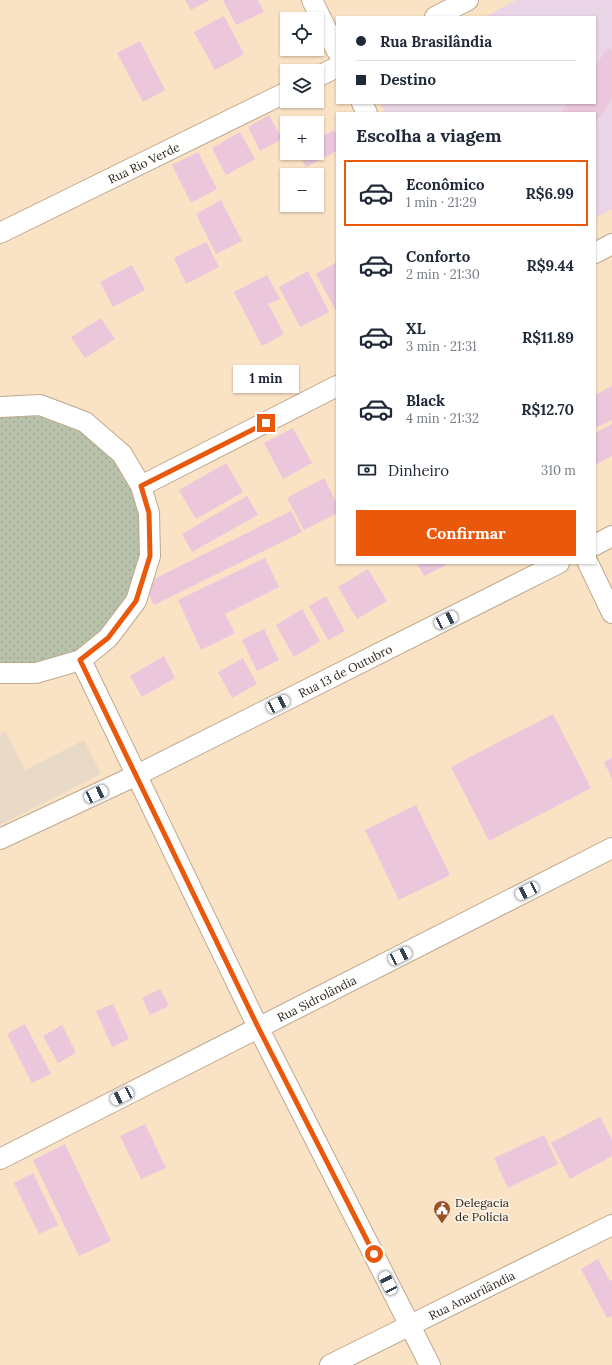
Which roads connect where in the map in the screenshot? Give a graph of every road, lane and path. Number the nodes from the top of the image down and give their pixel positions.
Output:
1 (312, 0) edge
2 (468, 0) edge
3 (437, 16) edge
4 (336, 49) edge
5 (336, 68) edge
6 (324, 74) edge
7 (280, 95) edge
8 (0, 233) edge
9 (612, 244) edge
10 (596, 252) edge
11 (336, 387) edge
12 (0, 407) edge
13 (141, 486) junction
14 (612, 536) edge
15 (596, 544) edge
16 (557, 564) edge
17 (588, 564) edge
18 (612, 613) edge
19 (80, 660) junction
20 (0, 673) edge
21 (137, 775) junction
22 (0, 839) edge
23 (612, 848) edge
24 (258, 1027) junction
25 (0, 1159) edge
26 (612, 1225) edge
27 (410, 1325) junction
28 (330, 1365) edge
29 (430, 1365) edge

1 - 4 street
2 - 3 street
5 - 6 street
7 - 8 street, Rua Rio Verde
9 - 10 street
11 - 13 street
12 - 13 street
13 - 19 street
14 - 15 street
16 - 21 street, Rua 13 de Outubro
17 - 18 street
19 - 20 street
19 - 21 street
21 - 22 street, Rua 13 de Outubro
21 - 24 street
23 - 24 street, Rua Sidrolândia
24 - 25 street, Rua Sidrolândia
24 - 27 street
26 - 27 street, Rua Anaurilândia
27 - 28 street, Rua Anaurilândia
27 - 29 street

